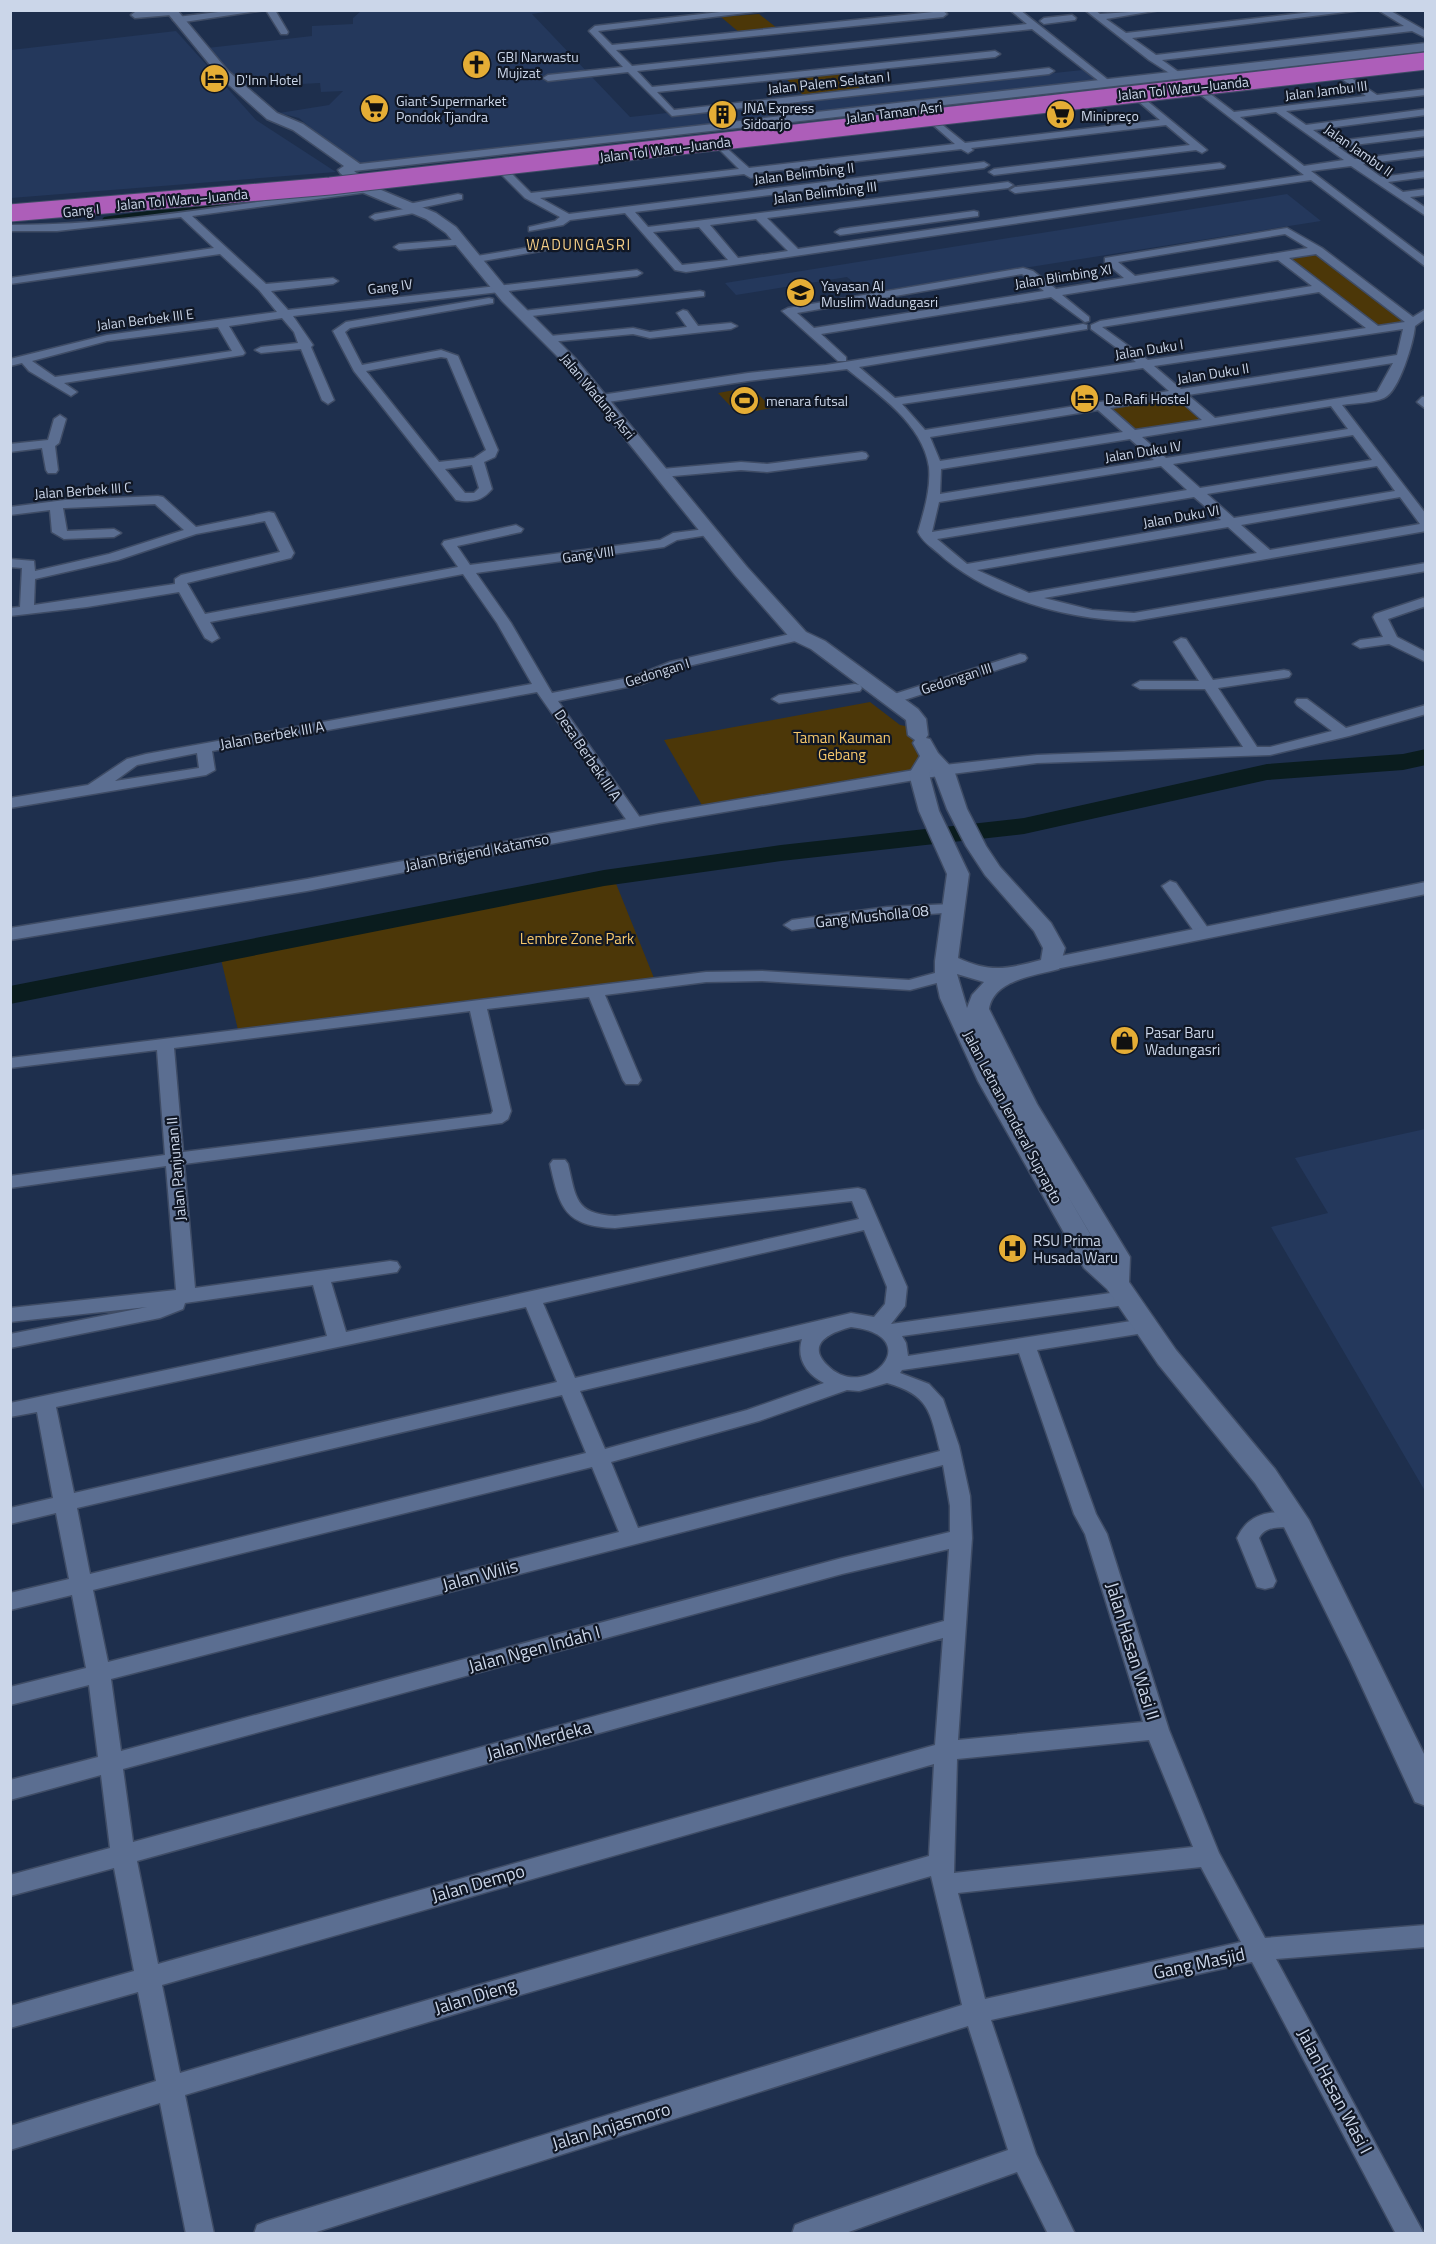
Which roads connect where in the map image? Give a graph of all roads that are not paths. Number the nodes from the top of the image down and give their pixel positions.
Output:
1 (261, 10) edge
2 (270, 10) edge
3 (767, 10) edge
4 (1014, 10) edge
5 (1030, 10) edge
6 (1089, 10) edge
7 (1156, 10) edge
8 (1358, 10) edge
9 (1382, 10) edge
10 (740, 12) edge
11 (941, 12) edge
12 (173, 14) edge
13 (135, 15) dead end
14 (1097, 17) junction
15 (1072, 18) dead end
16 (951, 20) dead end
17 (1044, 21) junction
18 (1034, 26) junction
19 (960, 27) dead end
20 (1412, 28) junction
21 (284, 32) dead end
22 (968, 33) junction
23 (1123, 36) junction
24 (1425, 39) edge
25 (977, 40) dead end
26 (986, 47) dead end
27 (610, 48) junction
28 (1425, 52) edge
29 (995, 54) junction
30 (1152, 58) junction
31 (1004, 61) dead end
32 (1425, 61) edge
33 (1425, 66) edge
34 (1013, 67) dead end
35 (630, 69) junction
36 (1049, 71) dead end
37 (1022, 74) junction
38 (1177, 75) junction
39 (1342, 75) junction
40 (548, 78) dead end
41 (1122, 82) junction
42 (1107, 84) junction
43 (650, 90) junction
44 (1202, 92) junction
45 (1425, 92) edge
46 (838, 94) junction
47 (819, 96) junction
48 (1375, 98) junction
49 (1141, 99) junction
50 (1277, 109) junction
51 (858, 112) junction
52 (1425, 112) edge
53 (838, 114) junction
54 (1230, 115) junction
55 (935, 122) junction
56 (1172, 125) junction
57 (1303, 128) junction
58 (1425, 133) edge
59 (1328, 145) junction
60 (722, 147) junction
61 (1198, 147) junction
62 (966, 148) junction
63 (1425, 153) edge
64 (488, 155) junction
65 (459, 158) junction
66 (1352, 162) junction
67 (984, 165) junction
68 (1301, 169) junction
69 (746, 170) junction
70 (994, 172) junction
71 (503, 173) junction
72 (1425, 174) edge
73 (1232, 175) junction
74 (470, 176) junction
75 (1312, 177) junction
76 (1378, 180) junction
77 (363, 181) junction
78 (1011, 187) junction
79 (768, 191) junction
80 (1425, 192) edge
81 (529, 196) junction
82 (1400, 196) junction
83 (458, 197) dead end
84 (10, 202) edge
85 (412, 208) junction
86 (628, 210) junction
87 (790, 212) junction
88 (987, 212) dead end
89 (1424, 212) edge
90 (10, 213) edge
91 (184, 214) junction
92 (759, 216) junction
93 (1044, 216) junction
94 (375, 217) dead end
95 (567, 218) junction
96 (828, 220) junction
97 (702, 223) junction
98 (10, 228) edge
99 (645, 230) junction
100 (463, 242) junction
101 (851, 245) junction
102 (399, 247) dead end
103 (222, 250) junction
104 (1318, 250) junction
105 (796, 253) junction
106 (1280, 256) junction
107 (477, 259) junction
108 (736, 262) junction
109 (1425, 264) edge
110 (109, 265) junction
111 (637, 273) dead end
112 (113, 277) dead end
113 (333, 280) dead end
114 (1133, 280) junction
115 (10, 281) edge
116 (1317, 285) junction
117 (263, 288) junction
118 (1052, 293) junction
119 (700, 294) dead end
120 (510, 301) junction
121 (1425, 312) edge
122 (683, 313) dead end
123 (285, 314) junction
124 (1089, 323) junction
125 (1410, 323) junction
126 (222, 324) junction
127 (731, 326) dead end
128 (1375, 329) junction
129 (695, 330) junction
130 (812, 332) junction
131 (550, 339) junction
132 (307, 345) junction
133 (261, 350) dead end
134 (1402, 358) junction
135 (25, 360) junction
136 (845, 362) junction
137 (10, 363) edge
138 (1145, 365) junction
139 (358, 369) junction
140 (53, 381) junction
141 (71, 392) dead end
142 (1179, 393) junction
143 (601, 399) junction
144 (328, 400) dead end
145 (1425, 400) edge
146 (892, 402) junction
147 (1335, 403) junction
148 (1101, 406) junction
149 (1425, 406) edge
150 (60, 419) dead end
151 (1211, 421) junction
152 (1357, 431) junction
153 (923, 434) junction
154 (1132, 434) junction
155 (48, 444) junction
156 (10, 448) edge
157 (862, 456) dead end
158 (477, 461) junction
159 (1380, 462) junction
160 (1164, 463) junction
161 (436, 466) junction
162 (935, 466) junction
163 (52, 470) dead end
164 (662, 473) junction
165 (1195, 492) junction
166 (1403, 493) junction
167 (933, 499) junction
168 (56, 505) junction
169 (10, 511) edge
170 (1231, 523) junction
171 (1425, 525) edge
172 (516, 529) dead end
173 (193, 531) junction
174 (709, 531) junction
175 (114, 533) dead end
176 (927, 537) junction
177 (27, 549) dead end
178 (1266, 554) junction
179 (10, 563) edge
180 (1425, 567) edge
181 (964, 568) junction
182 (30, 570) junction
183 (465, 570) junction
184 (182, 587) junction
185 (1024, 597) junction
186 (1423, 602) dead end
187 (27, 610) junction
188 (10, 612) edge
189 (202, 619) junction
190 (212, 638) dead end
191 (801, 638) junction
192 (1391, 640) junction
193 (1181, 642) dead end
194 (1360, 644) dead end
195 (1020, 658) dead end
196 (1425, 658) edge
197 (1284, 674) dead end
198 (1140, 685) dead end
199 (1208, 685) junction
200 (855, 688) junction
201 (545, 692) junction
202 (779, 699) dead end
203 (893, 699) junction
204 (1302, 702) dead end
205 (1425, 709) edge
206 (1344, 733) junction
207 (918, 735) junction
208 (204, 747) junction
209 (1253, 752) junction
210 (937, 763) junction
211 (919, 774) junction
212 (93, 789) junction
213 (10, 804) edge
214 (631, 817) junction
215 (992, 871) junction
216 (958, 874) junction
217 (1170, 886) dead end
218 (1425, 888) edge
219 (952, 909) junction
220 (792, 925) dead end
221 (10, 934) edge
222 (1204, 934) junction
223 (1052, 956) junction
224 (946, 968) junction
225 (1002, 978) junction
226 (910, 985) junction
227 (595, 991) junction
228 (951, 998) junction
229 (477, 1005) junction
230 (165, 1042) junction
231 (10, 1063) edge
232 (632, 1080) dead end
233 (175, 1159) junction
234 (559, 1164) dead end
235 (10, 1182) edge
236 (869, 1222) junction
237 (390, 1267) dead end
238 (320, 1276) junction
239 (1120, 1279) junction
240 (186, 1296) junction
241 (532, 1299) junction
242 (10, 1315) edge
243 (1144, 1326) junction
244 (824, 1327) junction
245 (883, 1328) junction
246 (338, 1340) junction
247 (10, 1341) edge
248 (1025, 1345) junction
249 (891, 1369) junction
250 (845, 1383) junction
251 (568, 1387) junction
252 (45, 1402) junction
253 (10, 1410) edge
254 (950, 1456) junction
255 (598, 1458) junction
256 (64, 1503) junction
257 (10, 1516) edge
258 (1295, 1520) junction
259 (631, 1536) junction
260 (961, 1538) junction
261 (1265, 1581) dead end
262 (81, 1584) junction
263 (10, 1602) edge
264 (956, 1626) junction
265 (99, 1674) junction
266 (10, 1696) edge
267 (1157, 1730) junction
268 (946, 1750) junction
269 (109, 1764) junction
270 (10, 1790) edge
271 (1425, 1793) edge
272 (123, 1854) junction
273 (1208, 1856) junction
274 (942, 1873) junction
275 (10, 1886) edge
276 (1425, 1936) edge
277 (1260, 1949) junction
278 (148, 1976) junction
279 (966, 2015) junction
280 (10, 2017) edge
281 (169, 2088) junction
282 (10, 2138) edge
283 (1024, 2157) junction
284 (200, 2234) edge
285 (267, 2234) edge
286 (805, 2234) edge
287 (1062, 2234) edge
288 (1411, 2234) edge

1 - 12 street
2 - 21 street
3 - 10 street
4 - 18 street
5 - 17 street
6 - 14 street
7 - 14 street
8 - 23 street
9 - 20 street
10 - 27 street, Jalan Palem Selatan I
11 - 16 street
11 - 27 street
12 - 13 street
12 - 77 main road, Jalan Wadung Asri
14 - 23 street
15 - 17 street
17 - 41 street
18 - 22 street
18 - 42 street
19 - 22 street
20 - 24 street
20 - 30 street
22 - 25 street
22 - 35 street
23 - 30 street
24 - 38 main road
26 - 29 street
27 - 35 street, Jalan Palem Selatan I
28 - 84 highway, Jalan Tol Waru–Juanda
29 - 31 street
29 - 43 street
30 - 38 street
32 - 90 highway, Jalan Tol Waru–Juanda, bridge
33 - 39 main road, Jalan Taman Asri
34 - 37 street
35 - 40 street
35 - 43 street, Jalan Palem Selatan I
36 - 37 street, Jalan Palem Selatan I
37 - 46 street, Jalan Palem Selatan I
38 - 41 main road
39 - 44 main road, Jalan Taman Asri
39 - 48 street
41 - 42 main road
42 - 51 main road
43 - 47 street, Jalan Palem Selatan I
44 - 49 main road, Jalan Taman Asri
44 - 54 street
45 - 48 street, Jalan Jambu III
46 - 47 street, Jalan Palem Selatan I
46 - 51 street
47 - 53 street
48 - 50 street, Jalan Jambu III
49 - 55 main road, Jalan Taman Asri
49 - 56 street
50 - 54 street, Jalan Jambu III
50 - 57 street, Jalan Jambu II
51 - 53 main road
52 - 57 street
53 - 64 main road
54 - 68 street
55 - 60 main road, Jalan Taman Asri
55 - 62 street
56 - 61 street
56 - 62 street
57 - 59 street, Jalan Jambu II
58 - 59 street
59 - 66 street, Jalan Jambu II
60 - 69 street
60 - 71 main road, Jalan Taman Asri
61 - 70 street
61 - 73 street
62 - 67 street
62 - 69 street
63 - 66 street
64 - 65 main road
64 - 71 main road
65 - 74 main road
65 - 77 main road
66 - 68 street
66 - 76 street, Jalan Jambu II
67 - 70 street
67 - 79 street, Jalan Belimbing II
68 - 75 street
69 - 79 street
69 - 81 street
70 - 78 street
71 - 74 main road, Jalan Taman Asri
71 - 81 street
72 - 76 street
73 - 75 street
73 - 78 street, Jalan Belimbing III
73 - 93 street
74 - 77 main road, Jalan Taman Asri
75 - 109 street
76 - 82 street, Jalan Jambu II
77 - 85 main road, Jalan Wadung Asri
77 - 91 street, Gang I
78 - 93 street
78 - 96 street, Jalan Belimbing III
79 - 86 street, Jalan Belimbing II
79 - 87 street
80 - 82 street
81 - 95 street
82 - 89 street, Jalan Jambu II
83 - 85 street
85 - 94 street
85 - 100 main road, Jalan Wadung Asri
86 - 95 street, Jalan Belimbing II
86 - 99 street
87 - 92 street, Jalan Belimbing III
87 - 96 street, Jalan Belimbing III
88 - 96 street
91 - 98 street, Gang I
91 - 103 street
92 - 97 street, Jalan Belimbing III
92 - 105 street
93 - 101 street
95 - 107 street, Jalan Belimbing II
96 - 101 street
97 - 99 street, Jalan Belimbing III
97 - 108 street
99 - 108 street
100 - 102 street
100 - 107 main road, Jalan Wadung Asri
101 - 105 street
103 - 110 street
103 - 117 street
104 - 106 street, Jalan Blimbing XI
104 - 114 street
104 - 125 street
105 - 108 street
106 - 114 street, Jalan Blimbing XI
106 - 116 street
107 - 120 main road, Jalan Wadung Asri
110 - 112 street
110 - 115 street
111 - 120 street
113 - 117 street
114 - 118 street, Jalan Blimbing XI
116 - 124 street
116 - 128 street
117 - 123 street
118 - 124 street
118 - 130 street, Jalan Blimbing XI
118 - 130 street
119 - 120 street
120 - 123 street, Gang IV
120 - 131 main road, Jalan Wadung Asri
120 - 139 street
121 - 125 street
122 - 129 street
123 - 126 street, Jalan Berbek III E
123 - 132 street
124 - 136 street
124 - 138 street
125 - 128 street, Jalan Duku I
125 - 134 street
126 - 135 street, Jalan Berbek III E
126 - 140 street
127 - 129 street
128 - 138 street, Jalan Duku I
129 - 131 street
130 - 136 street
131 - 143 main road, Jalan Wadung Asri
132 - 133 street
132 - 144 street
134 - 142 street, Jalan Duku II
134 - 147 street
135 - 137 street, Jalan Berbek III E
135 - 140 street
136 - 143 street
136 - 146 street
138 - 142 street
138 - 146 street, Jalan Duku I
139 - 158 street
139 - 161 street
140 - 141 street
142 - 148 street, Jalan Duku II
142 - 151 street
143 - 164 main road, Jalan Wadung Asri
145 - 149 street
146 - 153 street
147 - 151 street
147 - 152 street
148 - 153 street, Jalan Duku II
148 - 154 street
150 - 155 street
151 - 154 street
152 - 159 street
152 - 160 street, Jalan Duku IV
153 - 162 street
154 - 160 street
154 - 162 street
155 - 156 street
155 - 163 street
157 - 164 street
158 - 161 street
158 - 161 street
159 - 165 street
159 - 166 street
160 - 165 street
160 - 167 street, Jalan Duku IV
162 - 167 street
164 - 174 main road, Jalan Wadung Asri
165 - 170 street
165 - 176 street
166 - 170 street, Jalan Duku VI
166 - 171 street
167 - 176 street
168 - 169 street, Jalan Berbek III C
168 - 173 street, Jalan Berbek III C
168 - 175 street
170 - 178 street
170 - 181 street, Jalan Duku VI
171 - 178 street
172 - 183 street, Desa Berbek III A
173 - 182 street
173 - 184 street
174 - 183 street, Gang VIII
174 - 191 main road, Jalan Wadung Asri
176 - 181 street
177 - 182 street
178 - 185 street
179 - 182 street
180 - 185 street
181 - 185 street
182 - 187 street
183 - 189 street, Gang VIII
183 - 201 street, Desa Berbek III A
184 - 187 street
184 - 189 street
186 - 192 street
187 - 188 street
189 - 190 street
191 - 200 main road, Jalan Wadung Asri
191 - 201 street, Gedongan I
191 - 203 main road, Jalan Wadung Asri
192 - 194 street
192 - 196 street
193 - 199 street
195 - 203 street, Gedongan III
197 - 199 street
198 - 199 street
199 - 209 street
200 - 202 street
200 - 207 main road, Jalan Wadung Asri
201 - 208 street, Jalan Berbek III A
201 - 214 street, Desa Berbek III A
203 - 207 main road, Jalan Wadung Asri
204 - 206 street
205 - 206 street
206 - 209 street
207 - 210 main road, Jalan Wadung Asri
208 - 212 street, Jalan Berbek III A
208 - 212 street
209 - 210 street
210 - 211 main road
210 - 215 main road
211 - 214 street, Jalan Brigjend Katamso
211 - 216 main road
212 - 213 street, Jalan Berbek III A
214 - 221 street, Jalan Brigjend Katamso
215 - 216 main road
215 - 223 main road
216 - 219 main road, Jalan Letnan Jenderal Suprapto
217 - 222 street
218 - 222 street
219 - 220 street, Gang Musholla 08
219 - 224 main road, Jalan Letnan Jenderal Suprapto
222 - 223 street
223 - 225 main road
224 - 225 main road
224 - 226 street
224 - 228 main road, Jalan Letnan Jenderal Suprapto
225 - 239 main road
226 - 227 street
226 - 228 street
227 - 229 street
227 - 232 street
228 - 239 main road, Jalan Letnan Jenderal Suprapto
229 - 230 street
229 - 233 street
230 - 231 street
230 - 233 street, Jalan Panjunan II
233 - 235 street
233 - 240 street, Jalan Panjunan II
234 - 236 street
236 - 241 street
236 - 245 street
237 - 238 street
238 - 240 street
238 - 246 street
239 - 243 main road
239 - 245 street
240 - 242 street
240 - 247 street
241 - 246 street
241 - 251 street
243 - 248 street
243 - 258 main road
244 - 245 street
244 - 250 street
244 - 251 street
245 - 249 street
246 - 252 street
248 - 249 street
248 - 267 street, Jalan Hasan Wasi II
249 - 250 street
249 - 254 street
250 - 255 street
251 - 255 street
251 - 256 street
252 - 253 street
252 - 256 street
254 - 259 street, Jalan Wilis
254 - 260 street
255 - 259 street
255 - 262 street
256 - 257 street
256 - 262 street
258 - 261 street
258 - 271 main road
259 - 265 street, Jalan Wilis
260 - 264 street
260 - 269 street, Jalan Ngen Indah I
262 - 263 street
262 - 265 street
264 - 268 street
264 - 272 street, Jalan Merdeka
265 - 266 street, Jalan Wilis
265 - 269 street
267 - 268 street, Jalan Dempo
267 - 273 street, Jalan Hasan Wasi II
268 - 274 street
268 - 278 street, Jalan Dempo
269 - 270 street, Jalan Ngen Indah I
269 - 272 street
272 - 275 street, Jalan Merdeka
272 - 278 street
273 - 274 street, Jalan Dieng
273 - 277 street, Jalan Hasan Wasi II
274 - 279 street
274 - 281 street, Jalan Dieng
276 - 277 street, Gang Masjid
277 - 279 street, Gang Masjid
277 - 288 street, Jalan Hasan Wasi I
278 - 280 street, Jalan Dempo
278 - 281 street
279 - 283 street
279 - 285 street, Jalan Anjasmoro
281 - 282 street, Jalan Dieng
281 - 284 street
283 - 286 street
283 - 287 street

